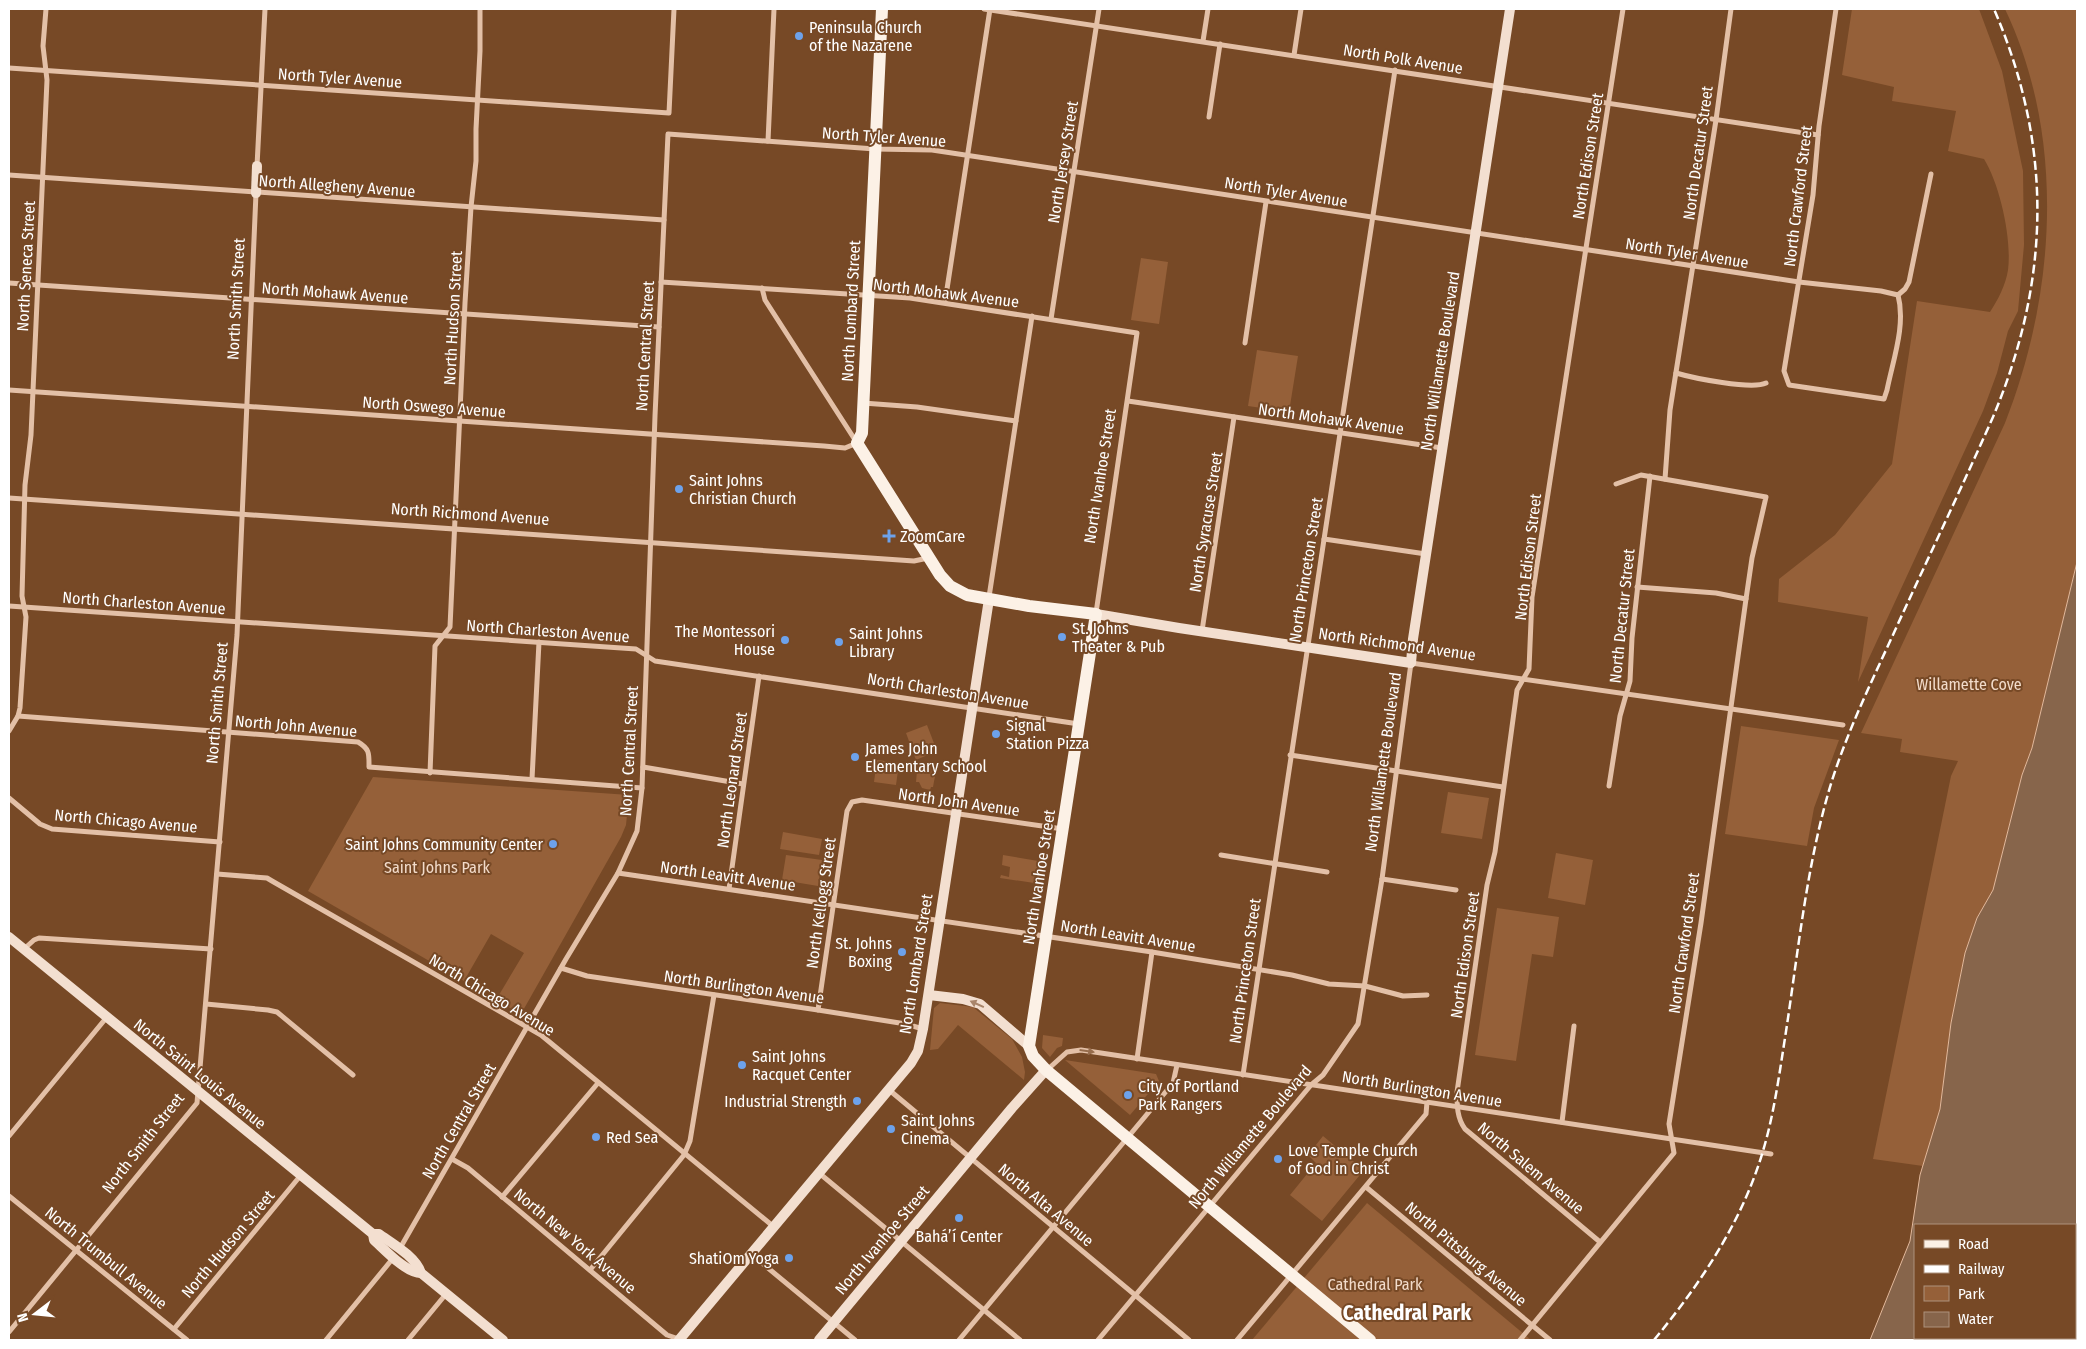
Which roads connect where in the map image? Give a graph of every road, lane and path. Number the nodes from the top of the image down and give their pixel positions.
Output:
1 (46, 9) edge
2 (265, 9) edge
3 (480, 9) edge
4 (674, 9) edge
5 (774, 9) edge
6 (882, 9) edge
7 (988, 9) edge
8 (1099, 9) edge
9 (1208, 9) edge
10 (1301, 9) edge
11 (1510, 9) edge
12 (1623, 9) edge
13 (1730, 9) edge
14 (1836, 9) edge
15 (1096, 26) junction
16 (1203, 41) junction
17 (1220, 44) junction
18 (1294, 55) junction
19 (9, 68) edge
20 (46, 70) junction
21 (1395, 70) junction
22 (261, 85) junction
23 (1498, 87) junction
24 (477, 100) junction
25 (1608, 104) junction
26 (1209, 117) dead end
27 (1716, 120) junction
28 (668, 134) joint
29 (1818, 135) junction
30 (768, 141) junction
31 (875, 149) junction
32 (968, 156) junction
33 (257, 166) joint
34 (1074, 173) junction
35 (1931, 174) dead end
36 (9, 176) edge
37 (43, 178) junction
38 (256, 193) junction
39 (1266, 202) junction
40 (471, 207) junction
41 (1373, 218) junction
42 (664, 220) junction
43 (1475, 233) junction
44 (1586, 250) junction
45 (1692, 266) junction
46 (661, 282) junction
47 (1799, 282) junction
48 (9, 283) edge
49 (38, 285) junction
50 (762, 288) junction
51 (1898, 295) junction
52 (868, 296) junction
53 (251, 300) junction
54 (945, 302) junction
55 (465, 314) junction
56 (1032, 316) junction
57 (1051, 319) junction
58 (659, 327) junction
59 (1137, 333) joint
60 (1244, 343) dead end
61 (1676, 372) junction
62 (1766, 382) dead end
63 (9, 390) edge
64 (32, 392) junction
65 (1128, 401) junction
66 (863, 403) junction
67 (246, 406) junction
68 (1234, 417) junction
69 (460, 421) junction
70 (1016, 422) junction
71 (1340, 433) junction
72 (654, 435) junction
73 (857, 443) junction
74 (1442, 448) junction
75 (1650, 476) junction
76 (1665, 479) junction
77 (1616, 484) dead end
78 (9, 498) edge
79 (26, 499) junction
80 (242, 514) junction
81 (454, 530) junction
82 (1324, 539) junction
83 (650, 542) junction
84 (1426, 554) junction
85 (929, 558) junction
86 (1637, 587) junction
87 (989, 599) junction
88 (1746, 599) junction
89 (9, 606) edge
90 (24, 607) junction
91 (1096, 614) junction
92 (237, 621) junction
93 (1202, 631) junction
94 (444, 635) junction
95 (539, 642) junction
96 (1307, 647) junction
97 (646, 655) junction
98 (1411, 663) junction
99 (759, 676) junction
100 (1523, 679) junction
101 (1626, 695) junction
102 (972, 708) junction
103 (1731, 710) junction
104 (18, 716) junction
105 (1079, 724) junction
106 (1843, 726) dead end
107 (9, 731) edge
108 (229, 732) junction
109 (1290, 755) junction
110 (643, 767) junction
111 (1397, 772) junction
112 (430, 773) junction
113 (532, 779) junction
114 (743, 784) junction
115 (1609, 786) dead end
116 (1503, 787) junction
117 (642, 788) junction
118 (9, 798) edge
119 (852, 802) joint
120 (956, 814) junction
121 (1063, 829) junction
122 (220, 842) junction
123 (1221, 855) dead end
124 (1274, 863) junction
125 (1327, 872) dead end
126 (618, 873) junction
127 (217, 874) junction
128 (1382, 879) junction
129 (729, 889) junction
130 (1456, 890) dead end
131 (834, 904) junction
132 (940, 920) junction
133 (1046, 936) junction
134 (9, 938) edge
135 (24, 949) junction
136 (211, 949) junction
137 (1152, 952) junction
138 (561, 968) junction
139 (1258, 969) junction
140 (1365, 986) junction
141 (714, 995) junction
142 (929, 995) junction
143 (1427, 995) dead end
144 (206, 1004) junction
145 (818, 1010) junction
146 (107, 1017) junction
147 (1574, 1026) dead end
148 (527, 1028) junction
149 (923, 1030) junction
150 (1029, 1046) junction
151 (1137, 1059) junction
152 (1177, 1065) junction
153 (1046, 1070) junction
154 (1242, 1074) junction
155 (353, 1075) dead end
156 (598, 1083) junction
157 (1311, 1085) junction
158 (888, 1089) junction
159 (198, 1091) junction
160 (1427, 1102) junction
161 (1457, 1106) junction
162 (1562, 1122) junction
163 (9, 1136) edge
164 (1128, 1138) junction
165 (1671, 1139) junction
166 (1771, 1154) dead end
167 (684, 1155) junction
168 (970, 1158) junction
169 (452, 1159) junction
170 (819, 1173) junction
171 (301, 1175) junction
172 (1366, 1187) junction
173 (9, 1196) edge
174 (502, 1197) junction
175 (774, 1227) junction
176 (1053, 1227) junction
177 (902, 1241) junction
178 (1600, 1242) junction
179 (76, 1250) junction
180 (397, 1254) junction
181 (751, 1254) junction
182 (590, 1270) junction
183 (446, 1294) junction
184 (1136, 1296) junction
185 (985, 1310) junction
186 (834, 1322) junction
187 (1531, 1325) junction
188 (174, 1329) junction
189 (9, 1332) edge
190 (187, 1340) edge
191 (326, 1340) edge
192 (408, 1340) edge
193 (503, 1340) edge
194 (680, 1340) edge
195 (819, 1340) edge
196 (855, 1340) edge
197 (959, 1340) edge
198 (1020, 1340) edge
199 (1098, 1340) edge
200 (1189, 1340) edge
201 (1237, 1340) edge
202 (1370, 1340) edge
203 (1520, 1340) edge
204 (1550, 1340) edge

1 - 20 street, North Seneca Street
2 - 22 street, North Smith Street
3 - 24 street, North Hudson Street
4 - 24 street, North Tyler Avenue
5 - 30 street
6 - 31 main road, North Lombard Street
7 - 15 street, North Polk Avenue
7 - 32 street
8 - 15 street, North Jersey Street
9 - 16 street
10 - 18 street
11 - 23 main road, North Willamette Boulevard
12 - 25 street, North Edison Street
13 - 27 street, North Decatur Street
14 - 29 street, North Crawford Street
15 - 16 street, North Polk Avenue
15 - 34 street, North Jersey Street
16 - 17 street, North Polk Avenue
17 - 18 street, North Polk Avenue
17 - 26 street
18 - 21 street, North Polk Avenue
19 - 20 street, North Tyler Avenue
20 - 22 street, North Tyler Avenue
20 - 37 street, North Seneca Street
21 - 23 street, North Polk Avenue
21 - 41 street, North Princeton Street
22 - 24 street, North Tyler Avenue
22 - 33 street, North Smith Street
23 - 25 street, North Polk Avenue
23 - 43 main road, North Willamette Boulevard
24 - 40 street, North Hudson Street
25 - 27 street, North Polk Avenue
25 - 44 street, North Edison Street
27 - 29 street, North Polk Avenue
27 - 45 street, North Decatur Street
28 - 30 street, North Tyler Avenue
28 - 42 street, North Central Street
29 - 47 street, North Crawford Street
30 - 31 street, North Tyler Avenue
31 - 32 street, North Tyler Avenue
31 - 52 main road, North Lombard Street
32 - 34 street, North Tyler Avenue
32 - 54 street
33 - 38 main road, North Smith Street
34 - 39 street, North Tyler Avenue
34 - 57 street, North Jersey Street
35 - 51 street
36 - 37 street, North Allegheny Avenue
37 - 38 street, North Allegheny Avenue
37 - 49 street, North Seneca Street
38 - 40 street, North Allegheny Avenue
38 - 53 street, North Smith Street
39 - 41 street, North Tyler Avenue
39 - 60 street
40 - 42 street, North Allegheny Avenue
40 - 55 street, North Hudson Street
41 - 43 street, North Tyler Avenue
41 - 71 street, North Princeton Street
42 - 46 street, North Central Street
43 - 44 street, North Tyler Avenue
43 - 74 main road, North Willamette Boulevard
44 - 45 street, North Tyler Avenue
44 - 100 street, North Edison Street
45 - 47 street, North Tyler Avenue
45 - 61 street, North Decatur Street
46 - 50 street, North Mohawk Avenue
46 - 58 street, North Central Street
47 - 51 street, North Tyler Avenue
47 - 51 street, North Crawford Street
48 - 49 street, North Mohawk Avenue
49 - 53 street, North Mohawk Avenue
49 - 64 street, North Seneca Street
50 - 52 street, North Mohawk Avenue
50 - 73 street
52 - 54 street, North Mohawk Avenue
52 - 66 main road, North Lombard Street
53 - 55 street, North Mohawk Avenue
53 - 67 street, North Smith Street
54 - 56 street, North Mohawk Avenue
55 - 58 street, North Mohawk Avenue
55 - 69 street, North Hudson Street
56 - 57 street, North Mohawk Avenue
56 - 70 street
57 - 59 street, North Mohawk Avenue
58 - 72 street, North Central Street
59 - 65 street, North Ivanhoe Street
61 - 62 street
61 - 76 street, North Decatur Street
63 - 64 street, North Oswego Avenue
64 - 67 street, North Oswego Avenue
64 - 79 street, North Seneca Street
65 - 68 street, North Mohawk Avenue
65 - 91 street, North Ivanhoe Street
66 - 70 street
66 - 73 main road, North Lombard Street
67 - 69 street, North Oswego Avenue
67 - 80 street, North Smith Street
68 - 71 street, North Mohawk Avenue
68 - 93 street, North Syracuse Street
69 - 72 street, North Oswego Avenue
69 - 81 street, North Hudson Street
70 - 87 street
71 - 74 street, North Mohawk Avenue
71 - 82 street, North Princeton Street
72 - 73 street, North Oswego Avenue
72 - 83 street, North Central Street
73 - 85 main road
74 - 84 main road, North Willamette Boulevard
75 - 76 street
75 - 77 street
75 - 86 street, North Decatur Street
76 - 88 street, North Crawford Street
78 - 79 street, North Richmond Avenue
79 - 80 street, North Richmond Avenue
79 - 90 street, North Seneca Street
80 - 81 street, North Richmond Avenue
80 - 92 street, North Smith Street
81 - 83 street, North Richmond Avenue
81 - 94 street, North Hudson Street
82 - 84 street
82 - 96 street, North Princeton Street
83 - 85 street, North Richmond Avenue
83 - 97 street, North Central Street
84 - 98 main road, North Willamette Boulevard
85 - 87 main road, North Richmond Avenue
86 - 88 street
86 - 101 street, North Decatur Street
87 - 91 main road, North Richmond Avenue
87 - 102 main road, North Lombard Street
88 - 103 street, North Crawford Street
89 - 90 street, North Charleston Avenue
90 - 92 street, North Charleston Avenue
90 - 104 street, North Seneca Street
91 - 93 main road, North Richmond Avenue
91 - 105 main road, North Ivanhoe Street
92 - 94 street, North Charleston Avenue
92 - 108 street, North Smith Street
93 - 96 main road, North Richmond Avenue
94 - 95 street, North Charleston Avenue
94 - 112 street, North Hudson Street
95 - 97 street, North Charleston Avenue
95 - 113 street
96 - 98 main road, North Richmond Avenue
96 - 109 street, North Princeton Street
97 - 99 street, North Charleston Avenue
97 - 110 street, North Central Street
98 - 100 street, North Richmond Avenue
98 - 111 street, North Willamette Boulevard
99 - 102 street, North Charleston Avenue
99 - 114 street, North Leonard Street
100 - 101 street, North Richmond Avenue
100 - 116 street, North Edison Street
101 - 103 street, North Richmond Avenue
101 - 115 street, North Decatur Street
102 - 105 street, North Charleston Avenue
102 - 120 main road, North Lombard Street
103 - 106 street, North Richmond Avenue
103 - 165 street, North Crawford Street
104 - 107 street, North Seneca Street
104 - 108 street, North John Avenue
105 - 121 main road, North Ivanhoe Street
108 - 112 street, North John Avenue
108 - 122 street, North Smith Street
109 - 111 street
109 - 124 street, North Princeton Street
110 - 114 street
110 - 117 street, North Central Street
111 - 116 street
111 - 128 street, North Willamette Boulevard
112 - 113 street, North John Avenue
113 - 117 street, North John Avenue
114 - 129 street, North Leonard Street
116 - 161 street, North Edison Street
117 - 126 street, North Central Street
118 - 122 street, North Chicago Avenue
119 - 120 street, North John Avenue
119 - 131 street, North Kellogg Street
120 - 121 street, North John Avenue
120 - 132 main road, North Lombard Street
121 - 133 main road, North Ivanhoe Street
122 - 127 street, North Smith Street
123 - 124 street
124 - 125 street
124 - 139 street, North Princeton Street
126 - 129 street, North Leavitt Avenue
126 - 138 street, North Central Street
127 - 136 street, North Smith Street
127 - 148 street, North Chicago Avenue
128 - 130 street
128 - 140 street, North Willamette Boulevard
129 - 131 street, North Leavitt Avenue
131 - 132 street, North Leavitt Avenue
131 - 145 street, North Kellogg Street
132 - 133 street, North Leavitt Avenue
132 - 142 main road, North Lombard Street
133 - 137 street, North Leavitt Avenue
133 - 150 main road, North Ivanhoe Street
134 - 135 main road, North Saint Louis Avenue
135 - 136 street
135 - 146 main road, North Saint Louis Avenue
136 - 144 street, North Smith Street
137 - 139 street, North Leavitt Avenue
137 - 151 street
138 - 141 street, North Burlington Avenue
138 - 148 street, North Central Street
139 - 140 street, North Leavitt Avenue
139 - 154 street, North Princeton Street
140 - 143 street, North Leavitt Avenue
140 - 157 street, North Willamette Boulevard
141 - 145 street, North Burlington Avenue
141 - 167 street
142 - 149 main road, North Lombard Street
150 -> 142 main road
144 - 155 street
144 - 159 street, North Smith Street
145 - 149 street, North Burlington Avenue
146 - 159 main road, North Saint Louis Avenue
146 - 163 street
147 - 162 street
148 - 156 street, North Chicago Avenue
148 - 169 street, North Central Street
149 - 158 main road, North Lombard Street
150 - 153 main road
151 - 152 street, North Burlington Avenue
153 -> 151 street, North Burlington Avenue
152 - 154 street, North Burlington Avenue
152 - 164 street
153 - 164 main road
153 - 168 main road, North Ivanhoe Street
154 - 157 street, North Burlington Avenue
156 - 167 street, North Chicago Avenue
156 - 174 street
157 - 160 street, North Burlington Avenue
157 - 184 street, North Willamette Boulevard
158 - 168 street, North Alta Avenue
158 - 170 main road, North Lombard Street
159 - 171 main road, North Saint Louis Avenue
159 - 179 street, North Smith Street
160 - 161 street, North Burlington Avenue
160 - 172 street
161 - 162 street, North Burlington Avenue
161 - 178 street, North Salem Avenue
162 - 165 street, North Burlington Avenue
164 - 176 street
164 - 202 main road, bridge
165 - 166 street, North Burlington Avenue
165 - 178 street, North Crawford Street
167 - 175 street, North Chicago Avenue
167 - 182 street
168 - 176 street, North Alta Avenue
168 - 177 main road, North Ivanhoe Street
169 - 174 street, North New York Avenue
169 - 180 street, North Central Street
170 - 175 main road, North Lombard Street
170 - 177 street
171 - 180 main road, North Saint Louis Avenue
171 - 188 street, North Hudson Street
172 - 187 street, North Pittsburg Avenue
172 - 201 street
173 - 179 street, North Trumbull Avenue
174 - 182 street, North New York Avenue
175 - 181 main road, North Lombard Street
176 - 184 street, North Alta Avenue
176 - 185 street
177 - 185 street
177 - 186 main road, North Ivanhoe Street
178 - 187 street, North Crawford Street
179 - 188 street, North Trumbull Avenue
179 - 189 street, North Smith Street
180 - 183 main road, North Saint Louis Avenue
180 - 191 street, North Central Street
181 - 186 street
181 - 194 main road, North Lombard Street
182 - 194 street, North New York Avenue
183 - 192 street
183 - 193 main road, North Saint Louis Avenue
184 - 199 street, North Willamette Boulevard
184 - 200 street, North Alta Avenue
185 - 197 street
185 - 198 street
186 - 195 main road, North Ivanhoe Street
186 - 196 street
187 - 203 street, North Crawford Street
187 - 204 street, North Pittsburg Avenue
188 - 190 street, North Trumbull Avenue

